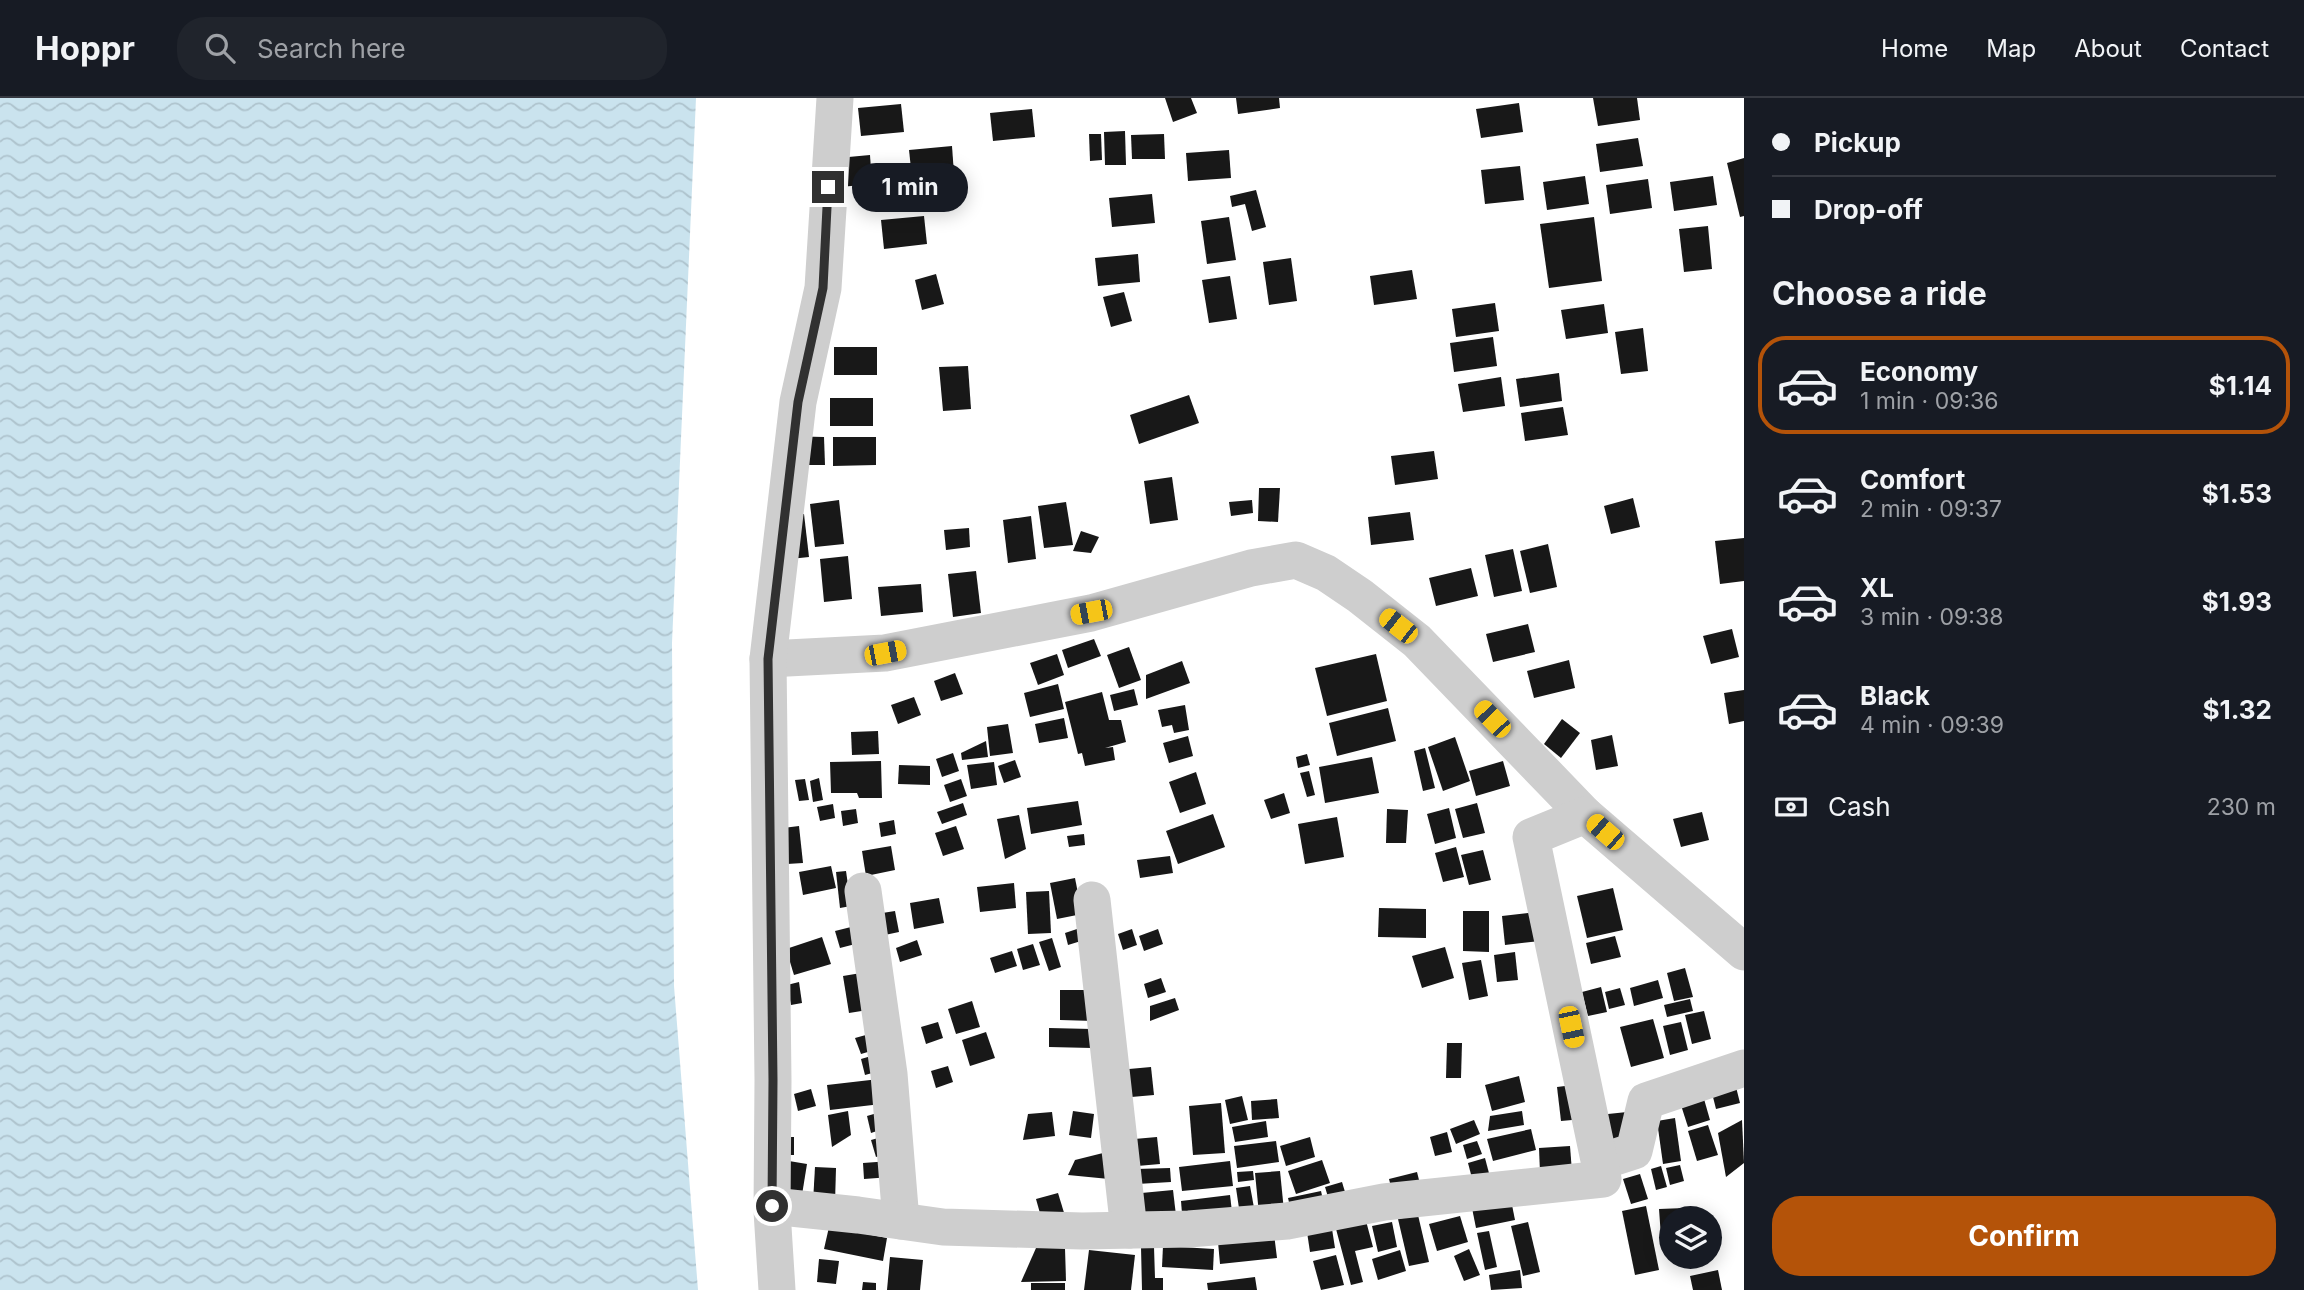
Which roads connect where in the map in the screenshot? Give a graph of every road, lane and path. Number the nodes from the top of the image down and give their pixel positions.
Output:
1 (835, 98) edge
2 (768, 659) junction
3 (1585, 815) junction
4 (863, 891) dead end
5 (1092, 900) dead end
6 (1744, 951) edge
7 (1744, 1068) edge
8 (1600, 1162) junction
9 (772, 1206) junction
10 (901, 1221) junction
11 (1129, 1230) junction
12 (778, 1290) edge

1 - 2 street
2 - 3 street
2 - 9 street
3 - 6 street
3 - 8 street
4 - 10 street
5 - 11 street
7 - 8 street
8 - 11 street
9 - 10 street
9 - 12 street
10 - 11 street

